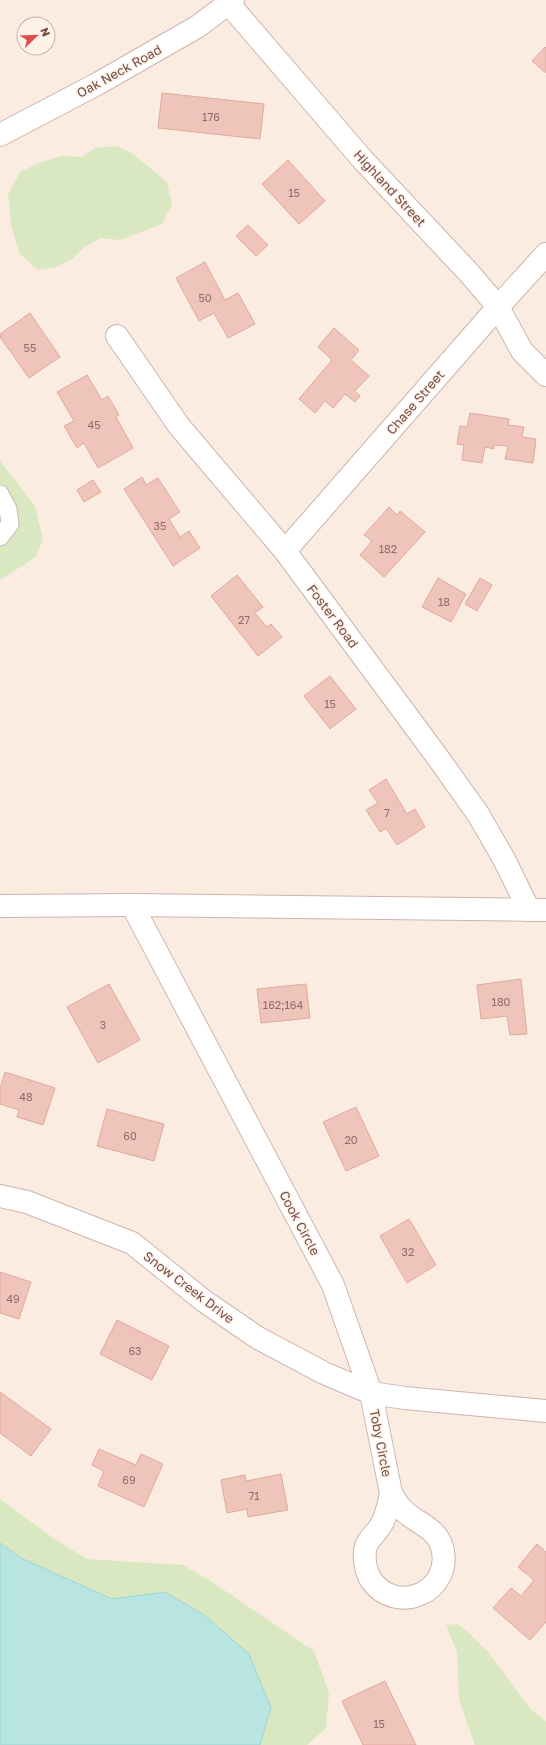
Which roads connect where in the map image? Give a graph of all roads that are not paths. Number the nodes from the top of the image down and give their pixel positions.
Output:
1 (231, 2) edge
2 (0, 135) edge
3 (546, 254) edge
4 (498, 306) junction
5 (117, 336) dead end
6 (546, 375) edge
7 (0, 494) edge
8 (0, 537) edge
9 (285, 551) junction
10 (132, 905) junction
11 (0, 906) edge
12 (537, 910) edge
13 (0, 1196) edge
14 (371, 1393) junction
15 (546, 1411) edge
16 (391, 1493) junction

1 - 2 street, Oak Neck Road
1 - 4 street, Highland Street
3 - 4 street, Chase Street
4 - 6 street, Highland Street
4 - 9 street, Chase Street
5 - 9 street, Foster Road
7 - 8 lane
9 - 12 street, Foster Road
10 - 11 street
10 - 12 street
10 - 14 street, Cook Circle
13 - 14 street, Snow Creek Drive
14 - 15 street
14 - 16 street, Toby Circle
16 - 16 street, Toby Circle

